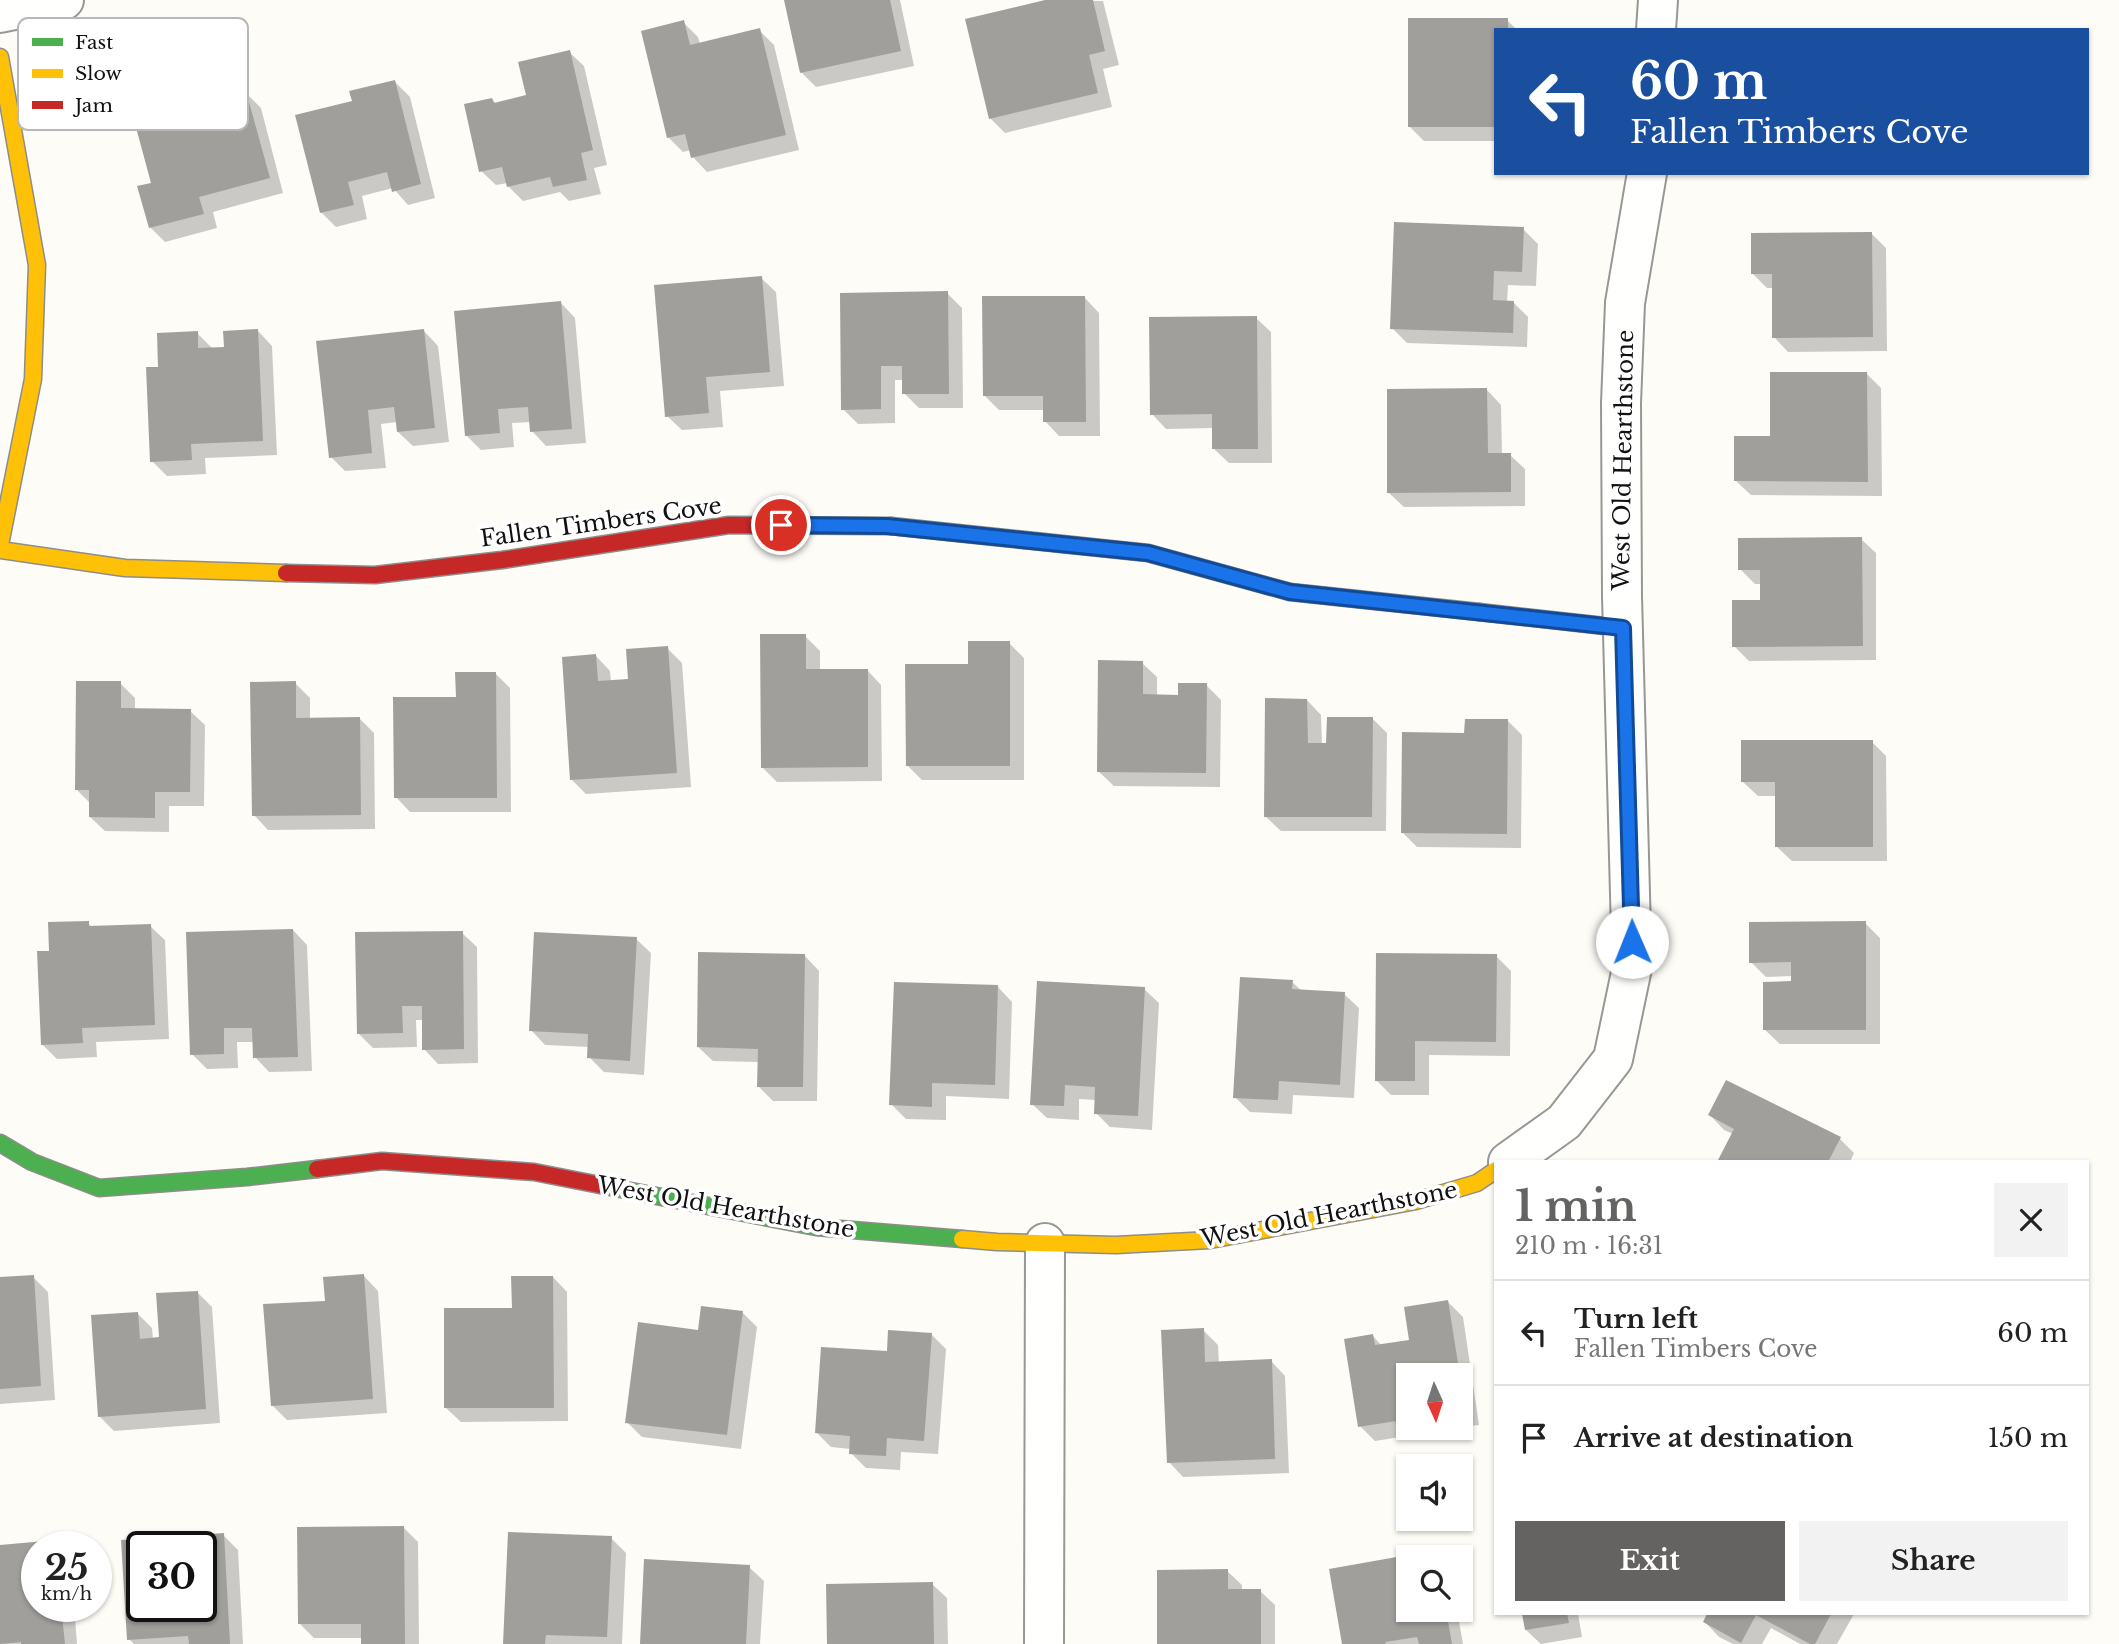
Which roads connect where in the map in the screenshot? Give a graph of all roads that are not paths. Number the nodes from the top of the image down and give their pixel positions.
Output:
1 (64, 0) edge
2 (1658, 0) edge
3 (0, 13) edge
4 (1656, 28) edge
5 (0, 57) edge
6 (1647, 175) edge
7 (0, 547) edge
8 (1623, 628) junction
9 (0, 1143) edge
10 (1511, 1160) edge
11 (1494, 1171) edge
12 (1045, 1243) junction
13 (1044, 1644) edge

1 - 3 street
2 - 4 street
5 - 7 street
6 - 8 street, West Old Hearthstone
7 - 8 street, Fallen Timbers Cove
8 - 10 street, West Old Hearthstone
9 - 12 street, West Old Hearthstone
11 - 12 street, West Old Hearthstone
12 - 13 street

